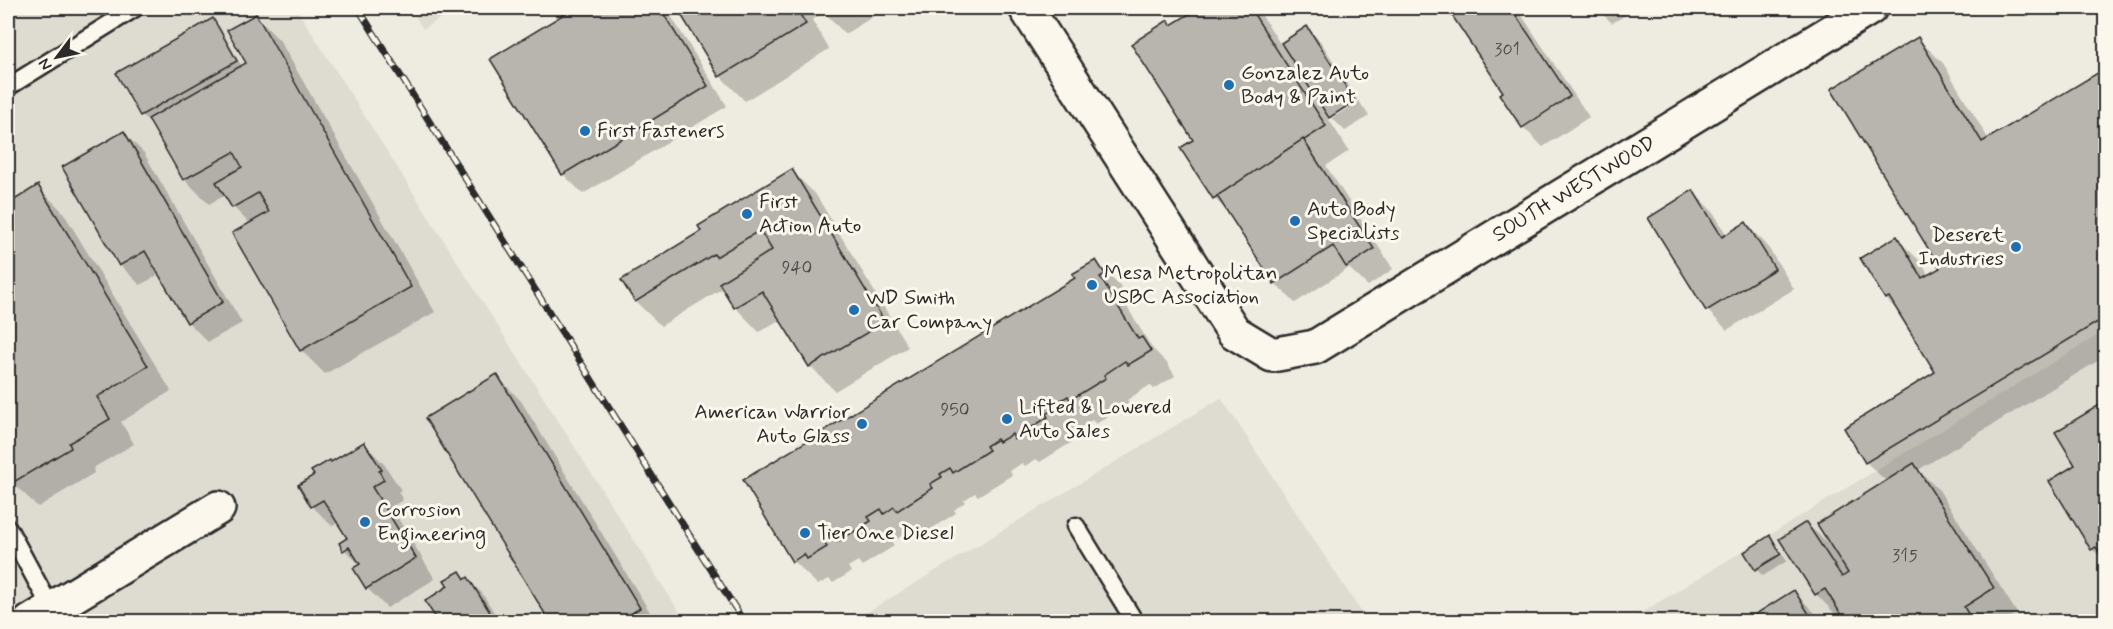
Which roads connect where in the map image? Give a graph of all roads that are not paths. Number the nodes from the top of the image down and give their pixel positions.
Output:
1 (135, 8) edge
2 (1026, 8) edge
3 (1870, 8) edge
4 (8, 87) edge
5 (218, 508) dead end
6 (1077, 526) dead end
7 (8, 528) edge
8 (40, 615) edge
9 (1135, 621) edge

1 - 4 lane
2 - 3 street, SOUTH WESTWOOD
5 - 8 street
6 - 9 lane
7 - 8 lane

